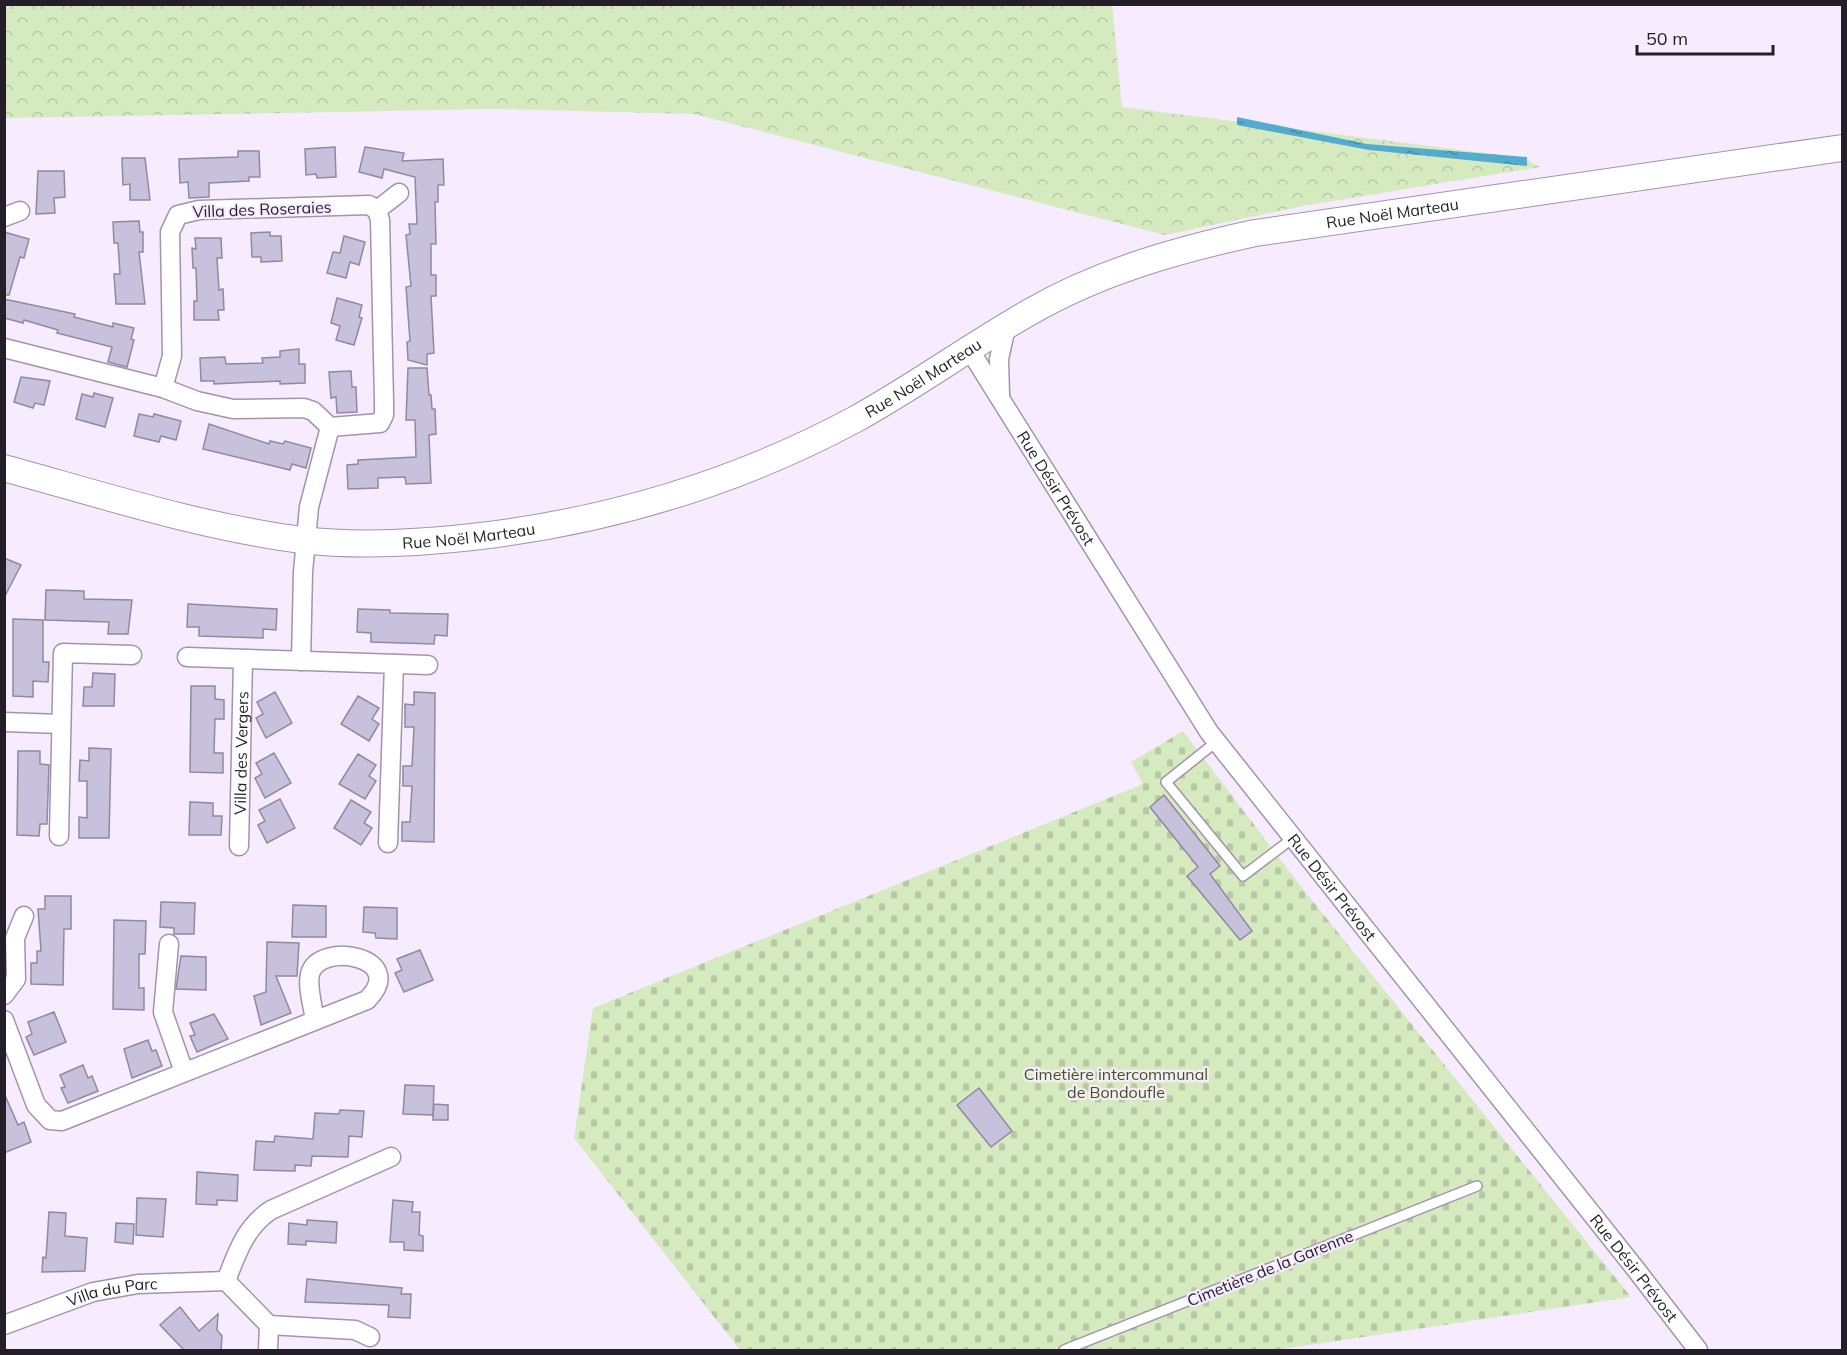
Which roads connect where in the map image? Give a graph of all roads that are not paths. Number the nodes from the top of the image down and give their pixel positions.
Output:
1 (1842, 148) edge
2 (399, 193) dead end
3 (377, 210) junction
4 (1006, 327) junction
5 (4, 348) edge
6 (969, 349) junction
7 (163, 388) junction
8 (1000, 399) junction
9 (330, 427) junction
10 (4, 468) edge
11 (307, 540) junction
12 (132, 655) dead end
13 (187, 657) dead end
14 (243, 660) junction
15 (301, 661) junction
16 (394, 664) junction
17 (428, 665) dead end
18 (4, 722) edge
19 (61, 724) junction
20 (1216, 742) junction
21 (59, 836) dead end
22 (1293, 838) junction
23 (388, 843) dead end
24 (239, 846) dead end
25 (24, 916) dead end
26 (169, 944) dead end
27 (4, 995) edge
28 (4, 1020) edge
29 (315, 1020) dead end
30 (184, 1072) junction
31 (391, 1157) dead end
32 (1477, 1186) dead end
33 (226, 1281) junction
34 (4, 1325) edge
35 (269, 1325) junction
36 (370, 1337) dead end
37 (268, 1350) edge
38 (1064, 1350) edge
39 (1698, 1350) edge

1 - 4 street, Rue Noël Marteau
2 - 3 street
3 - 7 street, Villa des Roseraies
3 - 9 street
4 - 6 street, Rue Noël Marteau
4 - 8 street, Rue Désir Prévost
5 - 7 street
6 - 8 street, Rue Désir Prévost
6 - 11 street, Rue Noël Marteau
7 - 9 street
8 - 20 street, Rue Désir Prévost
9 - 11 street
10 - 11 street, Rue Noël Marteau
11 - 15 street
12 - 19 street
13 - 14 street
14 - 15 street
14 - 24 street, Villa des Vergers
15 - 16 street
16 - 17 street
16 - 23 street
18 - 19 street
19 - 21 street
20 - 22 street, Rue Désir Prévost
20 - 22 lane
22 - 39 street, Rue Désir Prévost
25 - 27 street
26 - 30 street
28 - 30 street
29 - 30 street
31 - 33 street
32 - 38 lane, Cimetière de la Garenne
33 - 34 street, Villa du Parc
33 - 35 street
35 - 36 street
35 - 37 street

